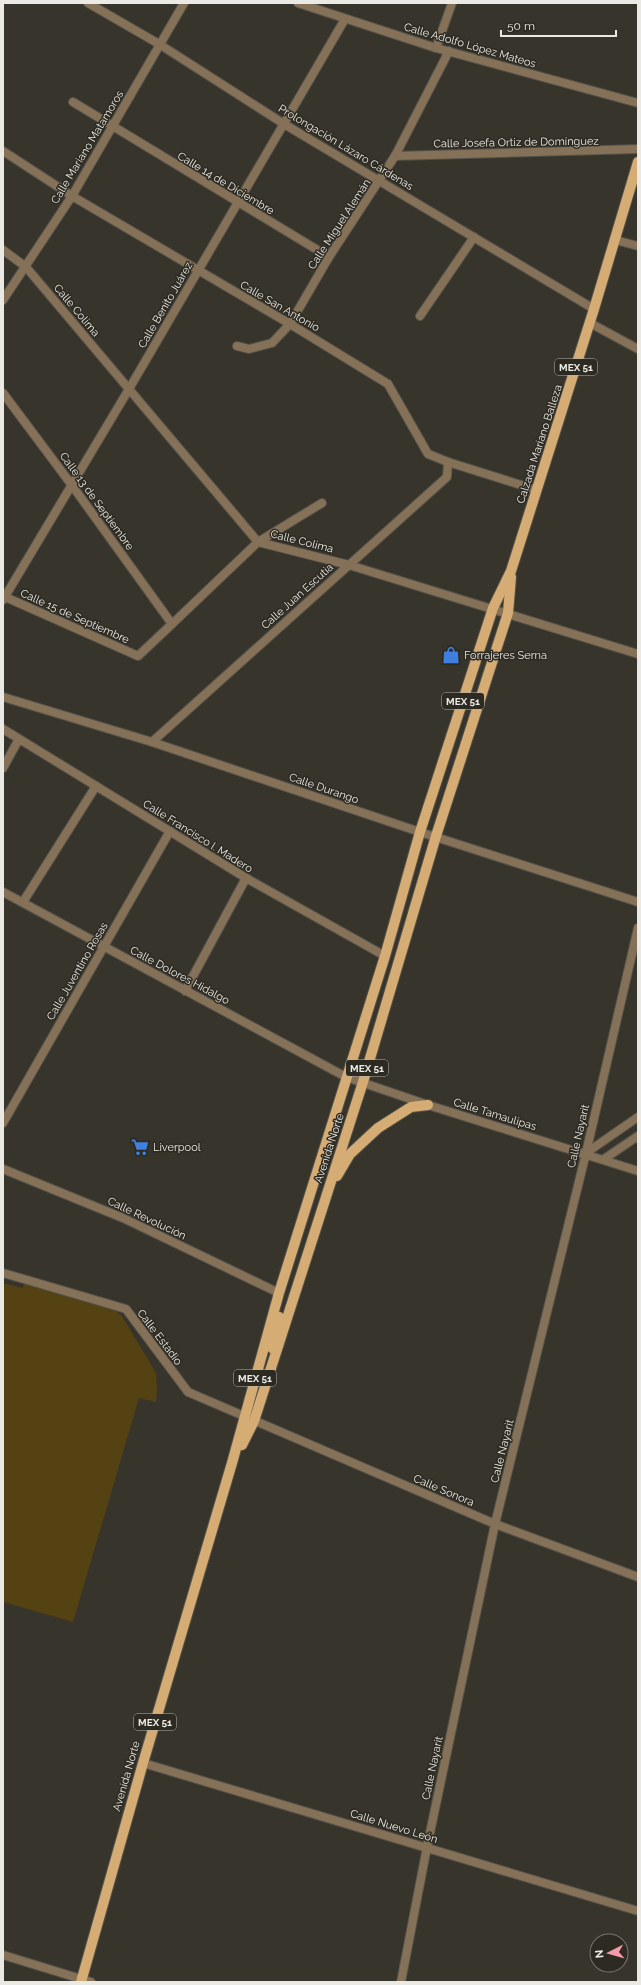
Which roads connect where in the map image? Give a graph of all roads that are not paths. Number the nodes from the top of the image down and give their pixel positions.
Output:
1 (88, 3) edge
2 (184, 3) edge
3 (298, 3) edge
4 (452, 3) edge
5 (345, 19) junction
6 (159, 44) junction
7 (436, 48) junction
8 (449, 51) junction
9 (73, 102) dead end
10 (638, 103) edge
11 (284, 124) junction
12 (113, 127) junction
13 (638, 150) edge
14 (3, 151) edge
15 (395, 156) junction
16 (638, 162) edge
17 (381, 180) junction
18 (72, 196) junction
19 (238, 203) junction
20 (474, 237) junction
21 (615, 240) junction
22 (638, 246) edge
23 (3, 250) edge
24 (329, 257) junction
25 (26, 267) junction
26 (197, 270) junction
27 (3, 300) edge
28 (594, 309) junction
29 (420, 316) dead end
30 (590, 323) junction
31 (290, 324) junction
32 (237, 346) dead end
33 (638, 349) edge
34 (129, 389) junction
35 (3, 393) edge
36 (448, 462) junction
37 (71, 484) junction
38 (537, 490) junction
39 (322, 503) dead end
40 (258, 542) junction
41 (349, 565) junction
42 (511, 571) junction
43 (4, 598) edge
44 (493, 608) junction
45 (508, 613) junction
46 (172, 624) junction
47 (638, 654) edge
48 (3, 697) edge
49 (3, 729) edge
50 (19, 739) junction
51 (152, 742) junction
52 (3, 768) edge
53 (96, 786) junction
54 (170, 831) junction
55 (420, 832) junction
56 (436, 836) junction
57 (246, 878) junction
58 (3, 892) edge
59 (23, 902) junction
60 (638, 902) edge
61 (638, 928) edge
62 (104, 946) junction
63 (385, 956) junction
64 (186, 991) junction
65 (346, 1077) junction
66 (363, 1082) junction
67 (428, 1105) junction
68 (638, 1117) edge
69 (3, 1123) edge
70 (638, 1136) edge
71 (586, 1154) junction
72 (604, 1159) junction
73 (3, 1169) edge
74 (638, 1171) edge
75 (329, 1189) junction
76 (3, 1273) edge
77 (279, 1293) junction
78 (266, 1383) junction
79 (249, 1419) junction
80 (495, 1524) junction
81 (638, 1577) edge
82 (143, 1763) junction
83 (427, 1847) junction
84 (638, 1911) edge
85 (3, 1955) edge
86 (84, 1981) edge
87 (401, 1982) edge

1 - 6 street, Prolongación Lázaro Cárdenas
2 - 6 street, Calle Mariano Matamoros
3 - 5 street, Calle Adolfo López Mateos
4 - 7 street
5 - 7 street, Calle Adolfo López Mateos
5 - 11 street, Calle Benito Juárez
6 - 11 street, Prolongación Lázaro Cárdenas
6 - 12 street, Calle Mariano Matamoros
7 - 8 street, Calle Adolfo López Mateos
8 - 10 street, Calle Adolfo López Mateos
8 - 15 street, Calle Miguel Alemán
9 - 12 street, Calle 14 de Diciembre
11 - 17 street, Prolongación Lázaro Cárdenas
11 - 19 street, Calle Benito Juárez
12 - 18 street, Calle Mariano Matamoros
12 - 19 street, Calle 14 de Diciembre
13 - 15 street, Calle Josefa Ortiz de Domínguez
14 - 18 street, Calle San Antonio
15 - 17 street, Calle Miguel Alemán
16 - 21 main road, Calzada Mariano Balleza / MEX 51
17 - 20 street, Prolongación Lázaro Cárdenas
17 - 24 street, Calle Miguel Alemán
18 - 25 street, Calle Mariano Matamoros
18 - 26 street, Calle San Antonio
19 - 24 street, Calle 14 de Diciembre
19 - 26 street, Calle Benito Juárez
20 - 28 street, Prolongación Lázaro Cárdenas
20 - 29 street
21 - 22 street
21 - 28 main road, Calzada Mariano Balleza / MEX 51
23 - 25 street, Calle Colima
24 - 31 street, Calle Miguel Alemán
25 - 27 street, Calle Mariano Matamoros
25 - 34 street, Calle Colima
26 - 31 street, Calle San Antonio
26 - 34 street, Calle Benito Juárez
28 - 30 main road, Calzada Mariano Balleza / MEX 51
30 - 33 street
30 - 38 main road, Calzada Mariano Balleza / MEX 51
31 - 32 street, Calle Miguel Alemán
31 - 36 street, Calle San Antonio
34 - 37 street, Calle Benito Juárez
34 - 40 street, Calle Colima
35 - 37 street, Calle 13 de Septiembre
36 - 38 street, Calle San Antonio
36 - 41 street, Calle Juan Escutia
37 - 43 street, Calle Benito Juárez
37 - 46 street, Calle 13 de Septiembre
38 - 42 main road, Calzada Mariano Balleza / MEX 51
39 - 40 street
40 - 41 street, Calle Colima
40 - 46 street
41 - 44 street, Calle Colima
41 - 51 street, Calle Juan Escutia
42 - 44 main road, Calzada Mariano Balleza / MEX 51
42 - 45 main road, Calzada Mariano Balleza / MEX 51
43 - 46 street, Calle 15 de Septiembre
44 - 45 street, Calle Colima
44 - 55 main road, Calzada Mariano Balleza / MEX 51
45 - 47 street, Calle Colima
45 - 56 main road, Calzada Mariano Balleza / MEX 51
48 - 51 street, Calle Durango
49 - 50 street, Calle Francisco I. Madero
50 - 52 street
50 - 53 street, Calle Francisco I. Madero
51 - 55 street, Calle Durango
53 - 54 street, Calle Francisco I. Madero
53 - 59 street
54 - 57 street, Calle Francisco I. Madero
54 - 62 street, Calle Juventino Rosas
55 - 56 street, Calle Durango
55 - 63 main road, Avenida Norte / MEX 51
56 - 60 street, Calle Durango
56 - 66 main road, Avenida Norte / MEX 51
57 - 63 street, Calle Francisco I. Madero
57 - 64 street
58 - 59 street, Calle Dolores Hidalgo
59 - 62 street, Calle Dolores Hidalgo
61 - 71 street, Calle Nayarit
62 - 64 street, Calle Dolores Hidalgo
62 - 69 street, Calle Juventino Rosas
63 - 65 main road, Avenida Norte / MEX 51
64 - 65 street, Calle Dolores Hidalgo
65 - 66 street, Calle Tamaulipas
65 - 77 main road, Avenida Norte / MEX 51
66 - 67 street, Calle Tamaulipas
66 - 75 main road, Avenida Norte / MEX 51
67 - 71 street, Calle Tamaulipas
67 - 75 main road
68 - 71 street
70 - 72 street
71 - 72 street, Calle Tamaulipas
71 - 80 street, Calle Nayarit
72 - 74 street, Calle Tamaulipas
73 - 77 street, Calle Revolución
75 - 78 main road, Avenida Norte / MEX 51
76 - 79 street, Calle Estadio
77 - 78 main road
77 - 79 main road, Avenida Norte / MEX 51
78 - 79 main road, Avenida Norte / MEX 51
79 - 80 street, Calle Sonora
79 - 82 main road, Avenida Norte / MEX 51
80 - 81 street, Calle Sonora
80 - 83 street, Calle Nayarit
82 - 83 street, Calle Nuevo León
82 - 86 main road, Avenida Norte / MEX 51
83 - 84 street, Calle Nuevo León
83 - 87 street, Calle Nayarit
85 - 86 street

